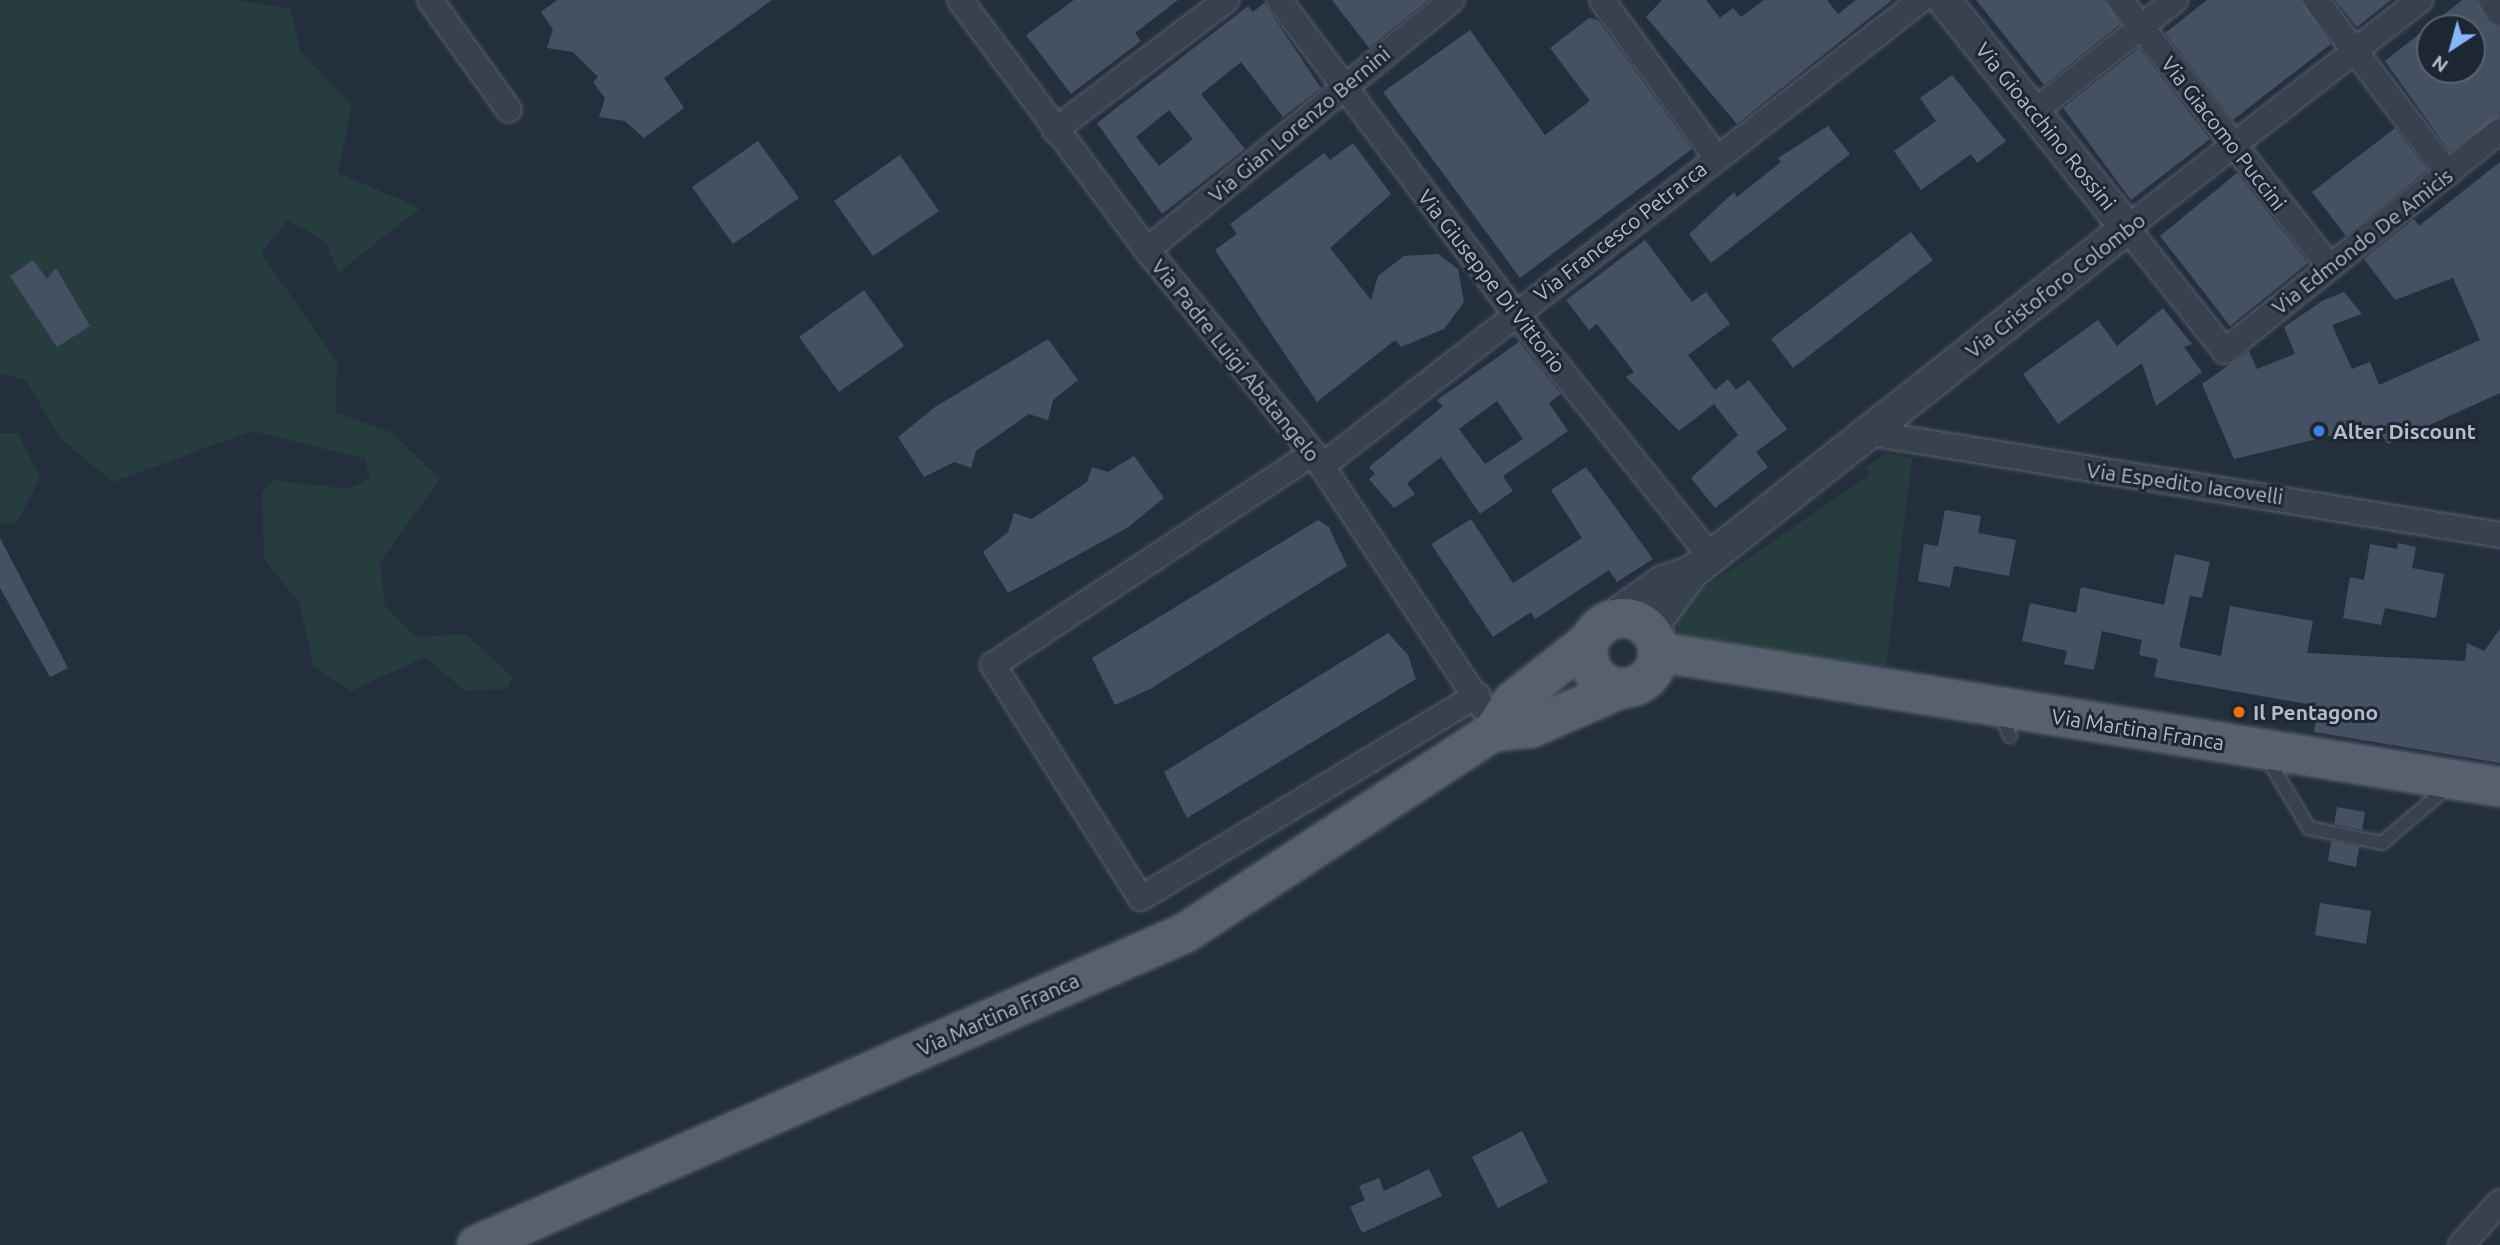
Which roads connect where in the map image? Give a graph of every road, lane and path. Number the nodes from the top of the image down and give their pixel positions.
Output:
1 (430, 0) edge
2 (960, 0) edge
3 (1226, 0) edge
4 (1279, 0) edge
5 (1451, 0) edge
6 (1602, 0) edge
7 (1921, 0) edge
8 (1944, 0) edge
9 (2120, 0) edge
10 (2175, 0) edge
11 (2316, 0) edge
12 (2420, 0) edge
13 (2491, 0) edge
14 (2500, 13) edge
15 (2141, 26) junction
16 (2355, 52) junction
17 (1344, 86) junction
18 (509, 110) dead end
19 (2035, 111) junction
20 (1055, 130) junction
21 (2500, 131) edge
22 (2234, 146) junction
23 (1716, 157) junction
24 (2448, 173) junction
25 (2127, 228) junction
26 (1147, 250) junction
27 (2329, 266) junction
28 (1515, 313) junction
29 (2225, 351) joint
30 (1869, 433) junction
31 (1317, 459) junction
32 (2500, 535) edge
33 (1702, 564) junction
34 (1601, 630) junction
35 (1657, 646) junction
36 (1775, 675) junction
37 (1629, 687) junction
38 (1478, 695) junction
39 (1492, 732) junction
40 (2262, 748) junction
41 (2457, 779) junction
42 (2500, 787) edge
43 (2500, 1202) edge
44 (477, 1245) edge
45 (2461, 1245) edge

1 - 18 street
2 - 20 street, Via Padre Luigi Abatangelo
3 - 20 street
4 - 17 street, Via Giuseppe Di Vittorio
5 - 17 street, Via Gian Lorenzo Bernini
6 - 23 street
7 - 23 street, Via Francesco Petrarca
8 - 19 street, Via Gioacchino Rossini
9 - 15 street, Via Giacomo Puccini
10 - 15 street
11 - 16 street
12 - 16 street, Via Cristoforo Colombo
13 - 14 street
15 - 19 street
15 - 22 street, Via Giacomo Puccini
16 - 22 street, Via Cristoforo Colombo
16 - 24 street
17 - 26 street, Via Gian Lorenzo Bernini
17 - 28 street, Via Giuseppe Di Vittorio
19 - 25 street, Via Gioacchino Rossini
20 - 26 street, Via Padre Luigi Abatangelo
21 - 24 street, Via Edmondo De Amicis
22 - 25 street, Via Cristoforo Colombo
22 - 27 street, Via Giacomo Puccini
23 - 28 street, Via Francesco Petrarca
24 - 27 street, Via Edmondo De Amicis
25 - 29 street, Via Gioacchino Rossini
25 - 30 street, Via Cristoforo Colombo
26 - 31 street, Via Padre Luigi Abatangelo
27 - 29 street, Via Edmondo De Amicis
28 - 31 street, Via Francesco Petrarca
28 - 33 street, Via Giuseppe Di Vittorio
30 - 32 street, Via Espedito Iacovelli
30 - 33 street, Via Cristoforo Colombo
31 - 38 street, Via Padre Luigi Abatangelo
31 - 38 street, Via Francesco Petrarca
33 - 34 street, Via Cristoforo Colombo
33 - 35 street, Via Cristoforo Colombo
34 - 35 main road
34 - 37 main road
34 - 39 main road, Via Martina Franca
35 - 36 main road, Via Martina Franca
35 - 37 main road
36 - 37 main road, Via Martina Franca
36 - 40 main road, Via Martina Franca
37 - 39 main road, Via Martina Franca
38 - 39 street, Via Padre Luigi Abatangelo
39 - 44 main road, Via Martina Franca
40 - 41 main road, Via Martina Franca
40 - 41 lane
41 - 42 main road, Via Martina Franca
43 - 45 street

